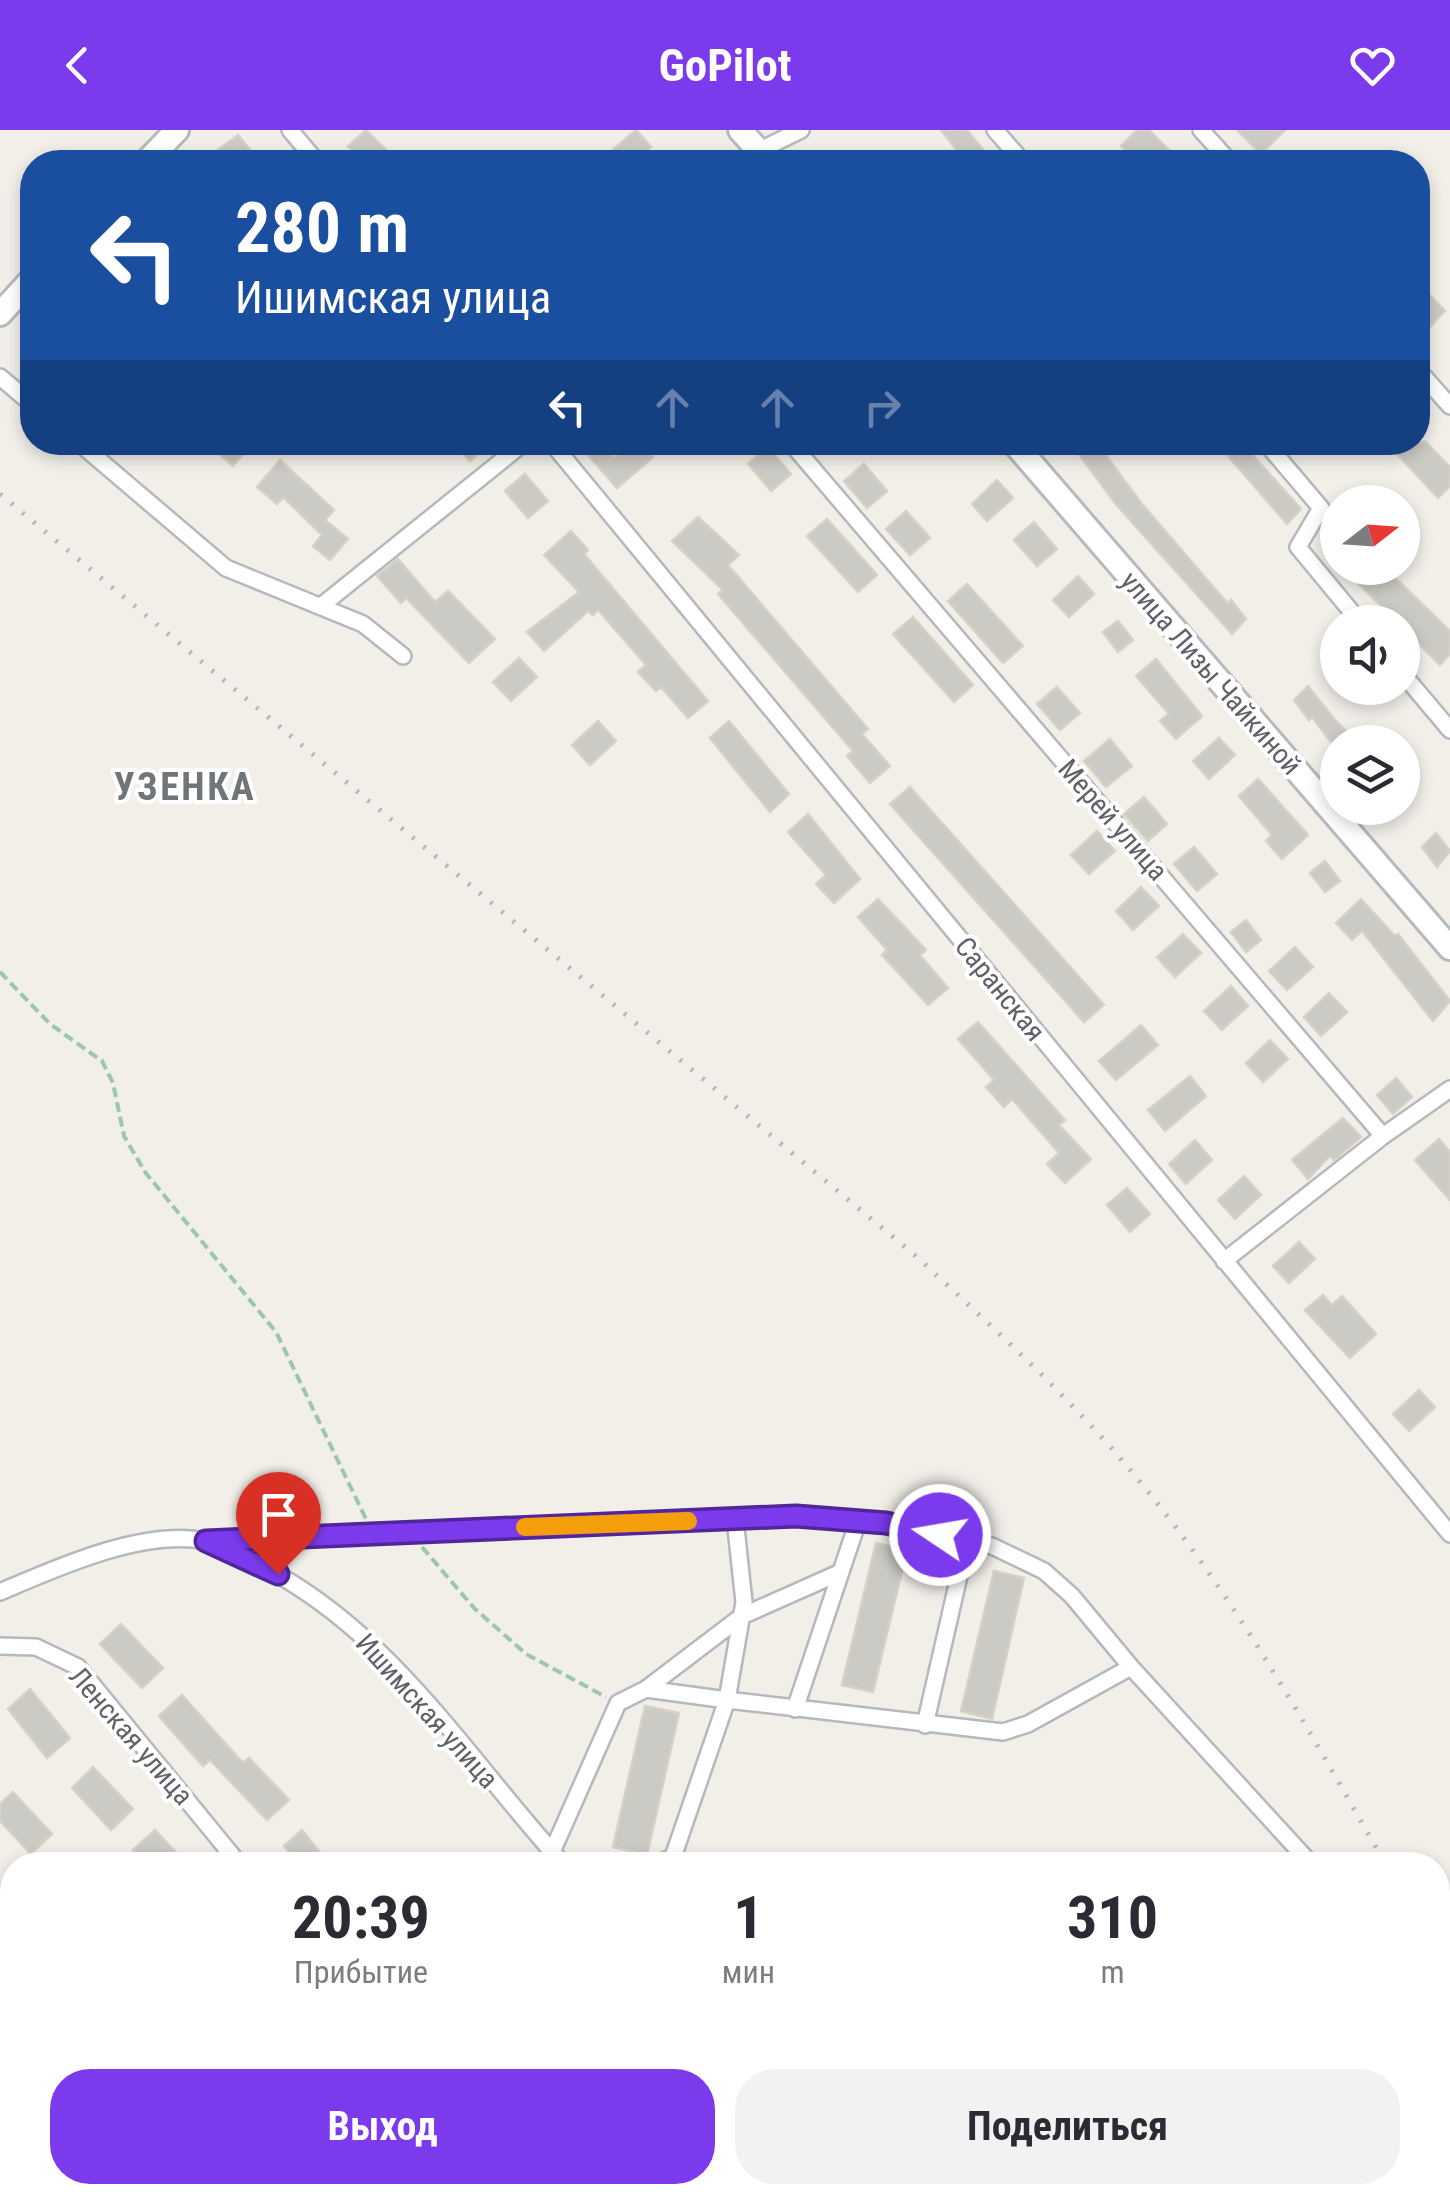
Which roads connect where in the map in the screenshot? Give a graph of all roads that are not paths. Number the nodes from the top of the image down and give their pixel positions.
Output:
1 (178, 130) edge
2 (290, 130) edge
3 (740, 130) edge
4 (801, 130) edge
5 (995, 130) edge
6 (1201, 130) edge
7 (158, 150) edge
8 (307, 150) edge
9 (758, 150) edge
10 (774, 150) edge
11 (1012, 150) edge
12 (1219, 150) edge
13 (20, 292) edge
14 (0, 314) edge
15 (0, 377) edge
16 (1430, 384) edge
17 (20, 394) edge
18 (1450, 406) edge
19 (93, 455) edge
20 (509, 455) edge
21 (563, 455) edge
22 (801, 455) edge
23 (1023, 455) edge
24 (1276, 455) edge
25 (1346, 605) edge
26 (320, 606) junction
27 (403, 656) dead end
28 (1420, 694) edge
29 (1450, 730) edge
30 (1450, 948) edge
31 (1450, 1089) edge
32 (1383, 1136) junction
33 (1224, 1261) junction
34 (735, 1519) junction
35 (858, 1521) junction
36 (1450, 1534) edge
37 (206, 1541) junction
38 (967, 1541) junction
39 (841, 1572) junction
40 (0, 1592) edge
41 (742, 1616) junction
42 (0, 1646) edge
43 (1130, 1667) junction
44 (646, 1689) junction
45 (726, 1700) junction
46 (795, 1709) junction
47 (924, 1725) junction
48 (229, 1852) edge
49 (552, 1852) joint
50 (674, 1852) edge
51 (1300, 1852) edge

1 - 7 street
2 - 8 street
3 - 9 street
4 - 10 street
5 - 11 street
6 - 12 street
13 - 14 street
15 - 17 street
16 - 18 street
19 - 26 street
20 - 26 street
21 - 33 street, Саранская
22 - 32 street, Мерей улица
23 - 30 street, улица Лизы Чайкиной
24 - 25 street
26 - 27 street
28 - 29 street
31 - 32 street
32 - 33 street
33 - 36 street, Саранская
34 - 35 street
34 - 37 street
34 - 41 street
35 - 38 street
35 - 39 street
37 - 40 street, Ишимская улица
37 - 49 street, Ишимская улица
38 - 43 street
38 - 47 street
39 - 41 street
39 - 46 street
41 - 44 street
41 - 45 street
42 - 48 street, Ленская улица
43 - 47 street
43 - 51 street
44 - 45 street
44 - 49 street
45 - 46 street
45 - 50 street
46 - 47 street

